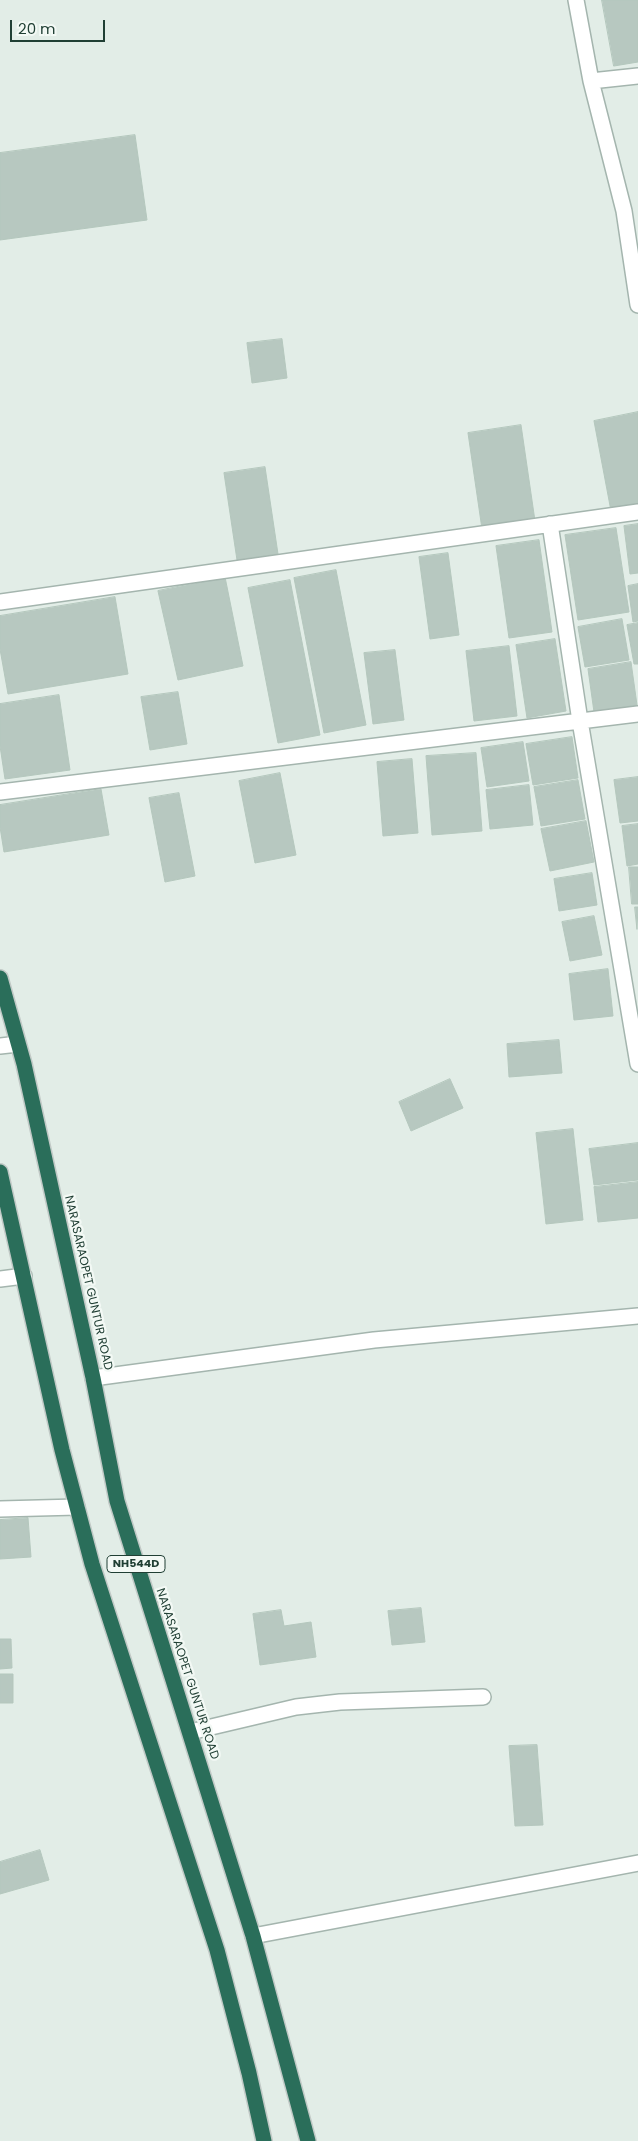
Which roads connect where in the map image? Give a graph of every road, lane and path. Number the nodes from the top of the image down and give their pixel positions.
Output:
1 (576, 0) edge
2 (638, 76) edge
3 (591, 81) junction
4 (631, 211) edge
5 (638, 305) edge
6 (638, 512) edge
7 (550, 524) junction
8 (0, 602) edge
9 (638, 714) edge
10 (580, 721) junction
11 (0, 792) edge
12 (0, 978) edge
13 (18, 1044) junction
14 (0, 1046) edge
15 (638, 1064) edge
16 (0, 1172) edge
17 (24, 1276) junction
18 (0, 1279) edge
19 (638, 1316) edge
20 (94, 1378) junction
21 (78, 1507) junction
22 (0, 1509) edge
23 (483, 1697) dead end
24 (190, 1732) junction
25 (638, 1863) edge
26 (253, 1936) junction
27 (264, 2141) edge
28 (308, 2141) edge

1 - 3 street
2 - 3 street
3 - 4 street
4 - 5 street
6 - 7 street
7 - 8 street
7 - 10 street
9 - 10 street
10 - 11 street
10 - 15 street
12 - 13 highway, NARASARAOPET GUNTUR ROAD / NH544D
13 - 14 street
13 - 20 highway, NARASARAOPET GUNTUR ROAD / NH544D
16 - 17 highway, NH544D
17 - 18 street
17 - 21 highway, NH544D
19 - 20 street
20 - 24 highway, NARASARAOPET GUNTUR ROAD / NH544D
21 - 22 street
21 - 27 highway, NH544D
23 - 24 street
24 - 26 highway, NARASARAOPET GUNTUR ROAD / NH544D
25 - 26 street
26 - 28 highway, NARASARAOPET GUNTUR ROAD / NH544D

